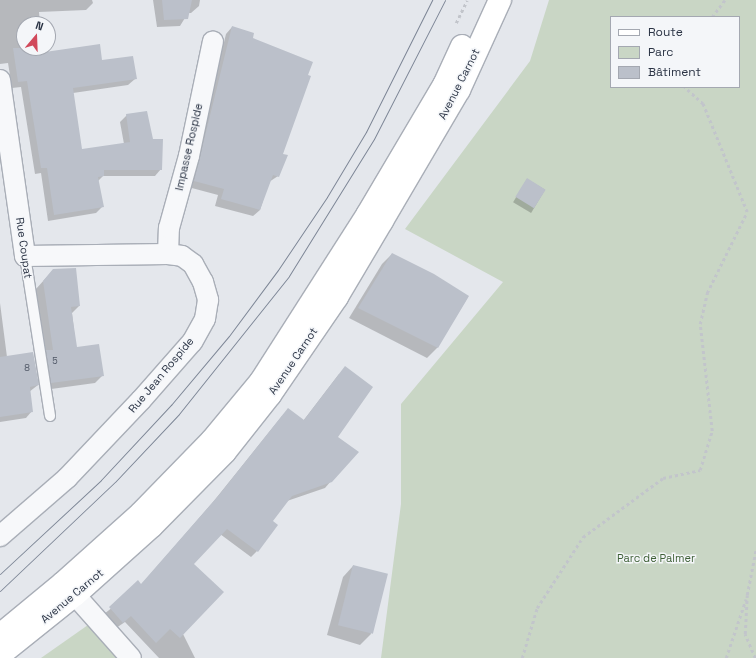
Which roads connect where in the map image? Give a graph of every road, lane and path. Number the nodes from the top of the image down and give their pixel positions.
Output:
1 (467, 0) edge
2 (484, 0) edge
3 (500, 0) edge
4 (725, 0) edge
5 (713, 16) edge
6 (454, 26) dead end
7 (213, 41) dead end
8 (0, 80) edge
9 (685, 88) edge
10 (168, 254) junction
11 (25, 256) junction
12 (50, 416) dead end
13 (0, 536) edge
14 (756, 549) edge
15 (75, 595) junction
16 (747, 595) junction
17 (0, 635) edge
18 (0, 656) edge
19 (131, 658) edge
20 (522, 658) edge
21 (726, 658) edge
22 (755, 658) edge

1 - 6 path
2 - 17 main road, Avenue Carnot
3 - 15 main road, Avenue Carnot
4 - 5 path
7 - 10 street, Impasse Rospide
8 - 11 street, Rue Coupat
9 - 20 path
10 - 11 street, Rue Jean Rospide
10 - 13 street, Rue Jean Rospide
11 - 12 lane, Rue Coupat
14 - 16 path
15 - 18 main road, Avenue Carnot
15 - 19 street
16 - 21 path
16 - 22 path

